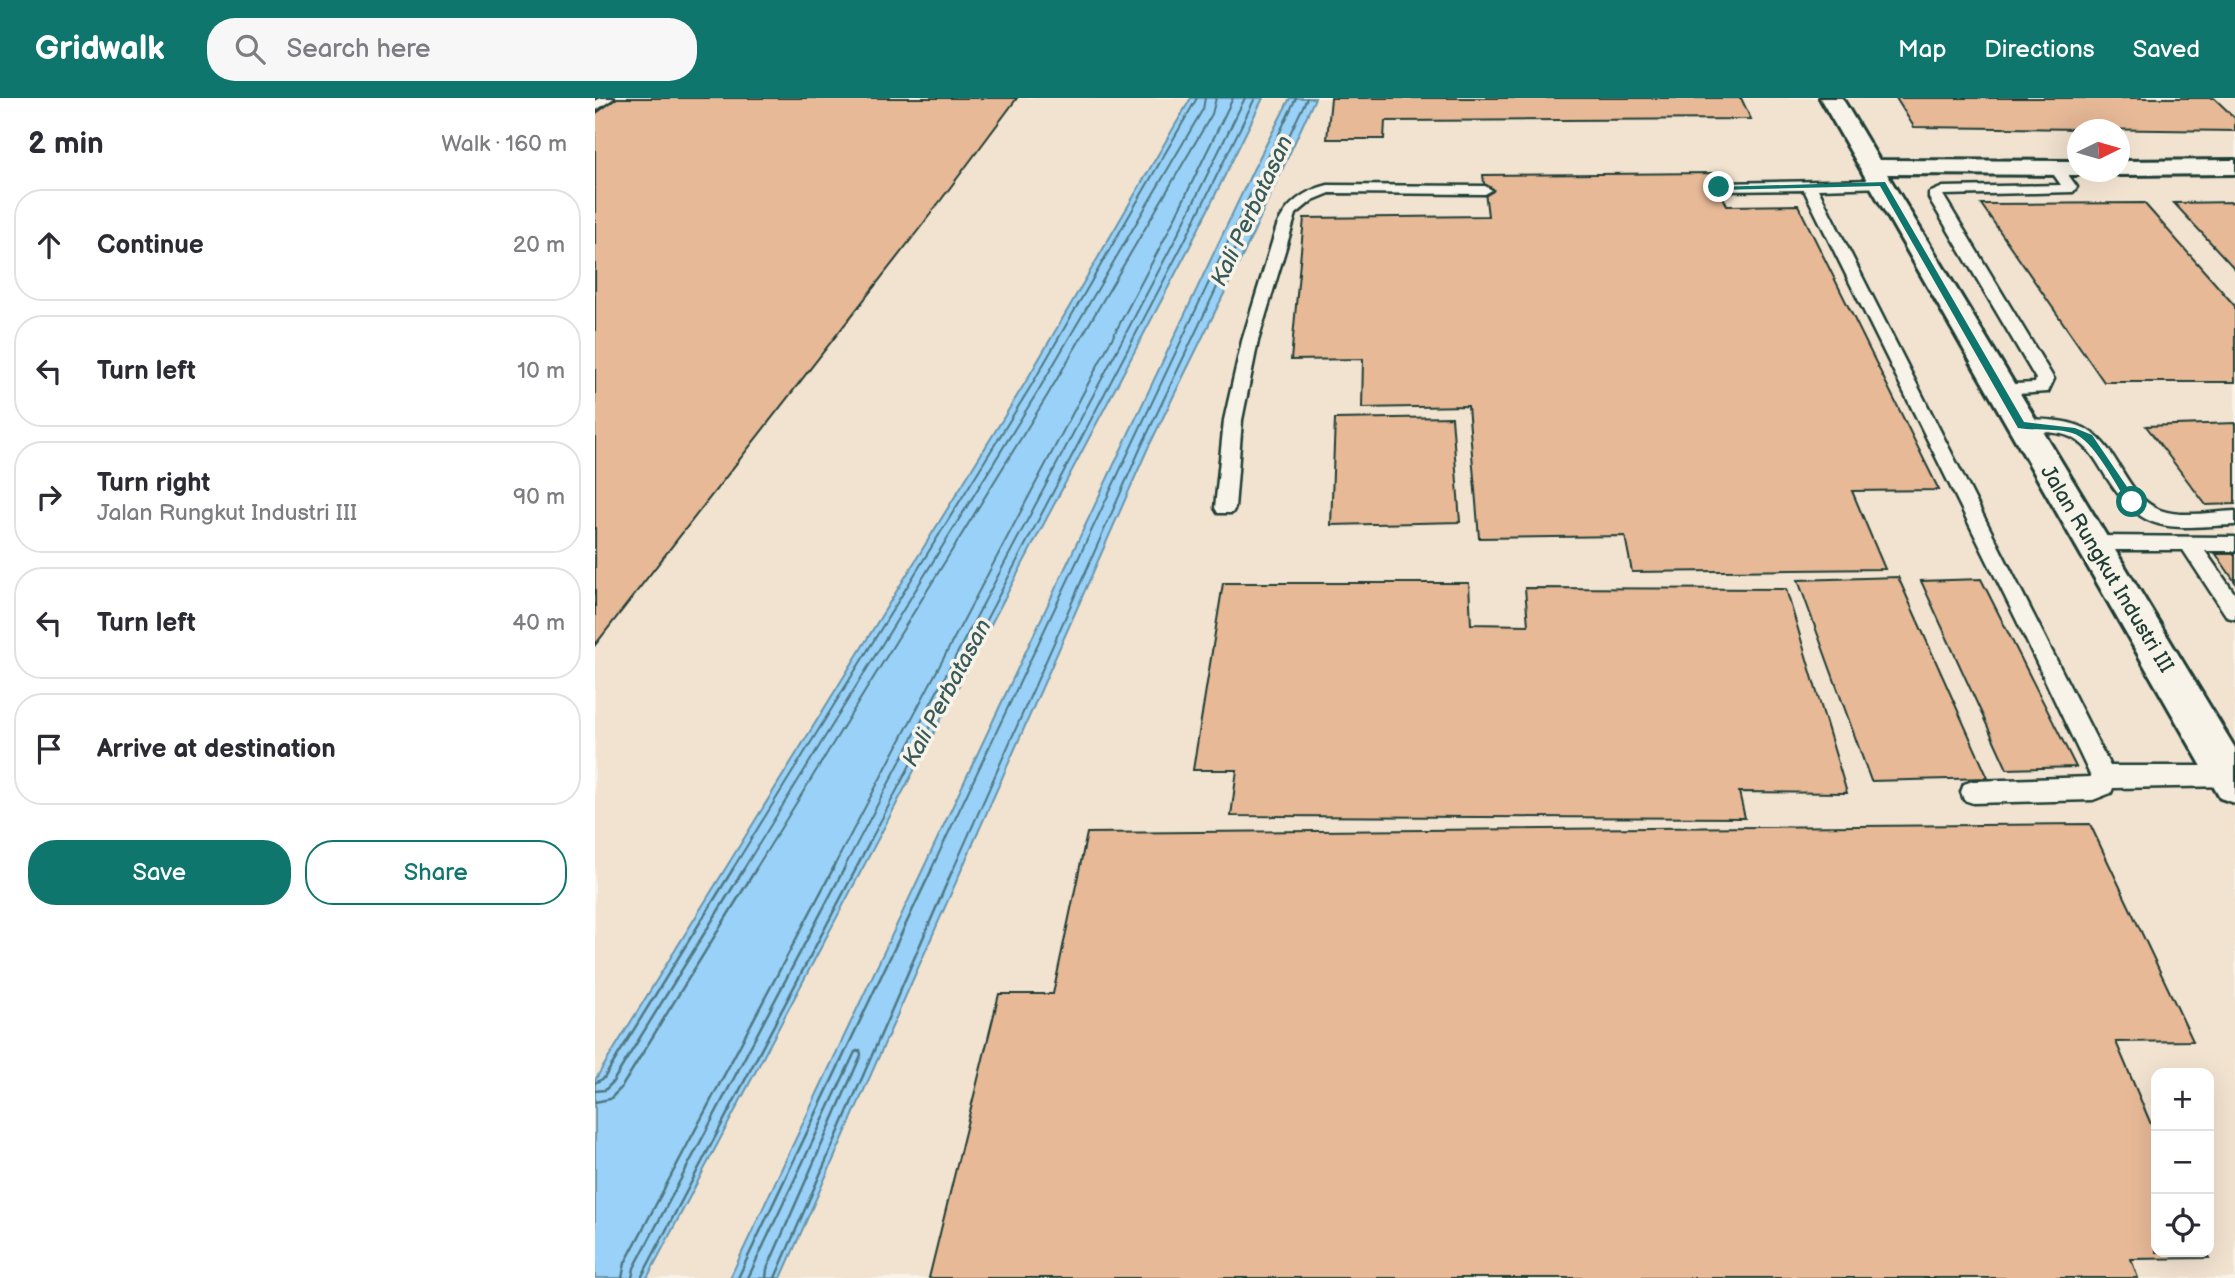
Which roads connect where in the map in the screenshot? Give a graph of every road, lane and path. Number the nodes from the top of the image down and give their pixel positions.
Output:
1 (608, 98) edge
2 (1831, 98) edge
3 (595, 107) edge
4 (2235, 167) edge
5 (2067, 168) edge
6 (2130, 168) edge
7 (1878, 175) junction
8 (1809, 185) junction
9 (1719, 187) dead end
10 (1485, 190) dead end
11 (2000, 389) junction
12 (2021, 425) junction
13 (1225, 508) dead end
14 (2235, 518) edge
15 (2092, 543) junction
16 (2189, 543) junction
17 (2235, 544) edge
18 (2235, 611) edge
19 (2102, 777) junction
20 (2233, 781) edge
21 (1973, 792) dead end

1 - 3 lane
2 - 7 street, Jalan Rungkut Industri III
4 - 6 street
5 - 7 street
5 - 11 lane
7 - 8 lane
7 - 11 street, Jalan Rungkut Industri III
8 - 9 lane
8 - 19 lane
10 - 13 lane
11 - 12 street, Jalan Rungkut Industri III
12 - 14 lane
12 - 15 street, Jalan Rungkut Industri III
15 - 16 lane
15 - 20 street, Jalan Rungkut Industri III
16 - 17 lane
16 - 18 lane
19 - 20 lane
19 - 21 lane

